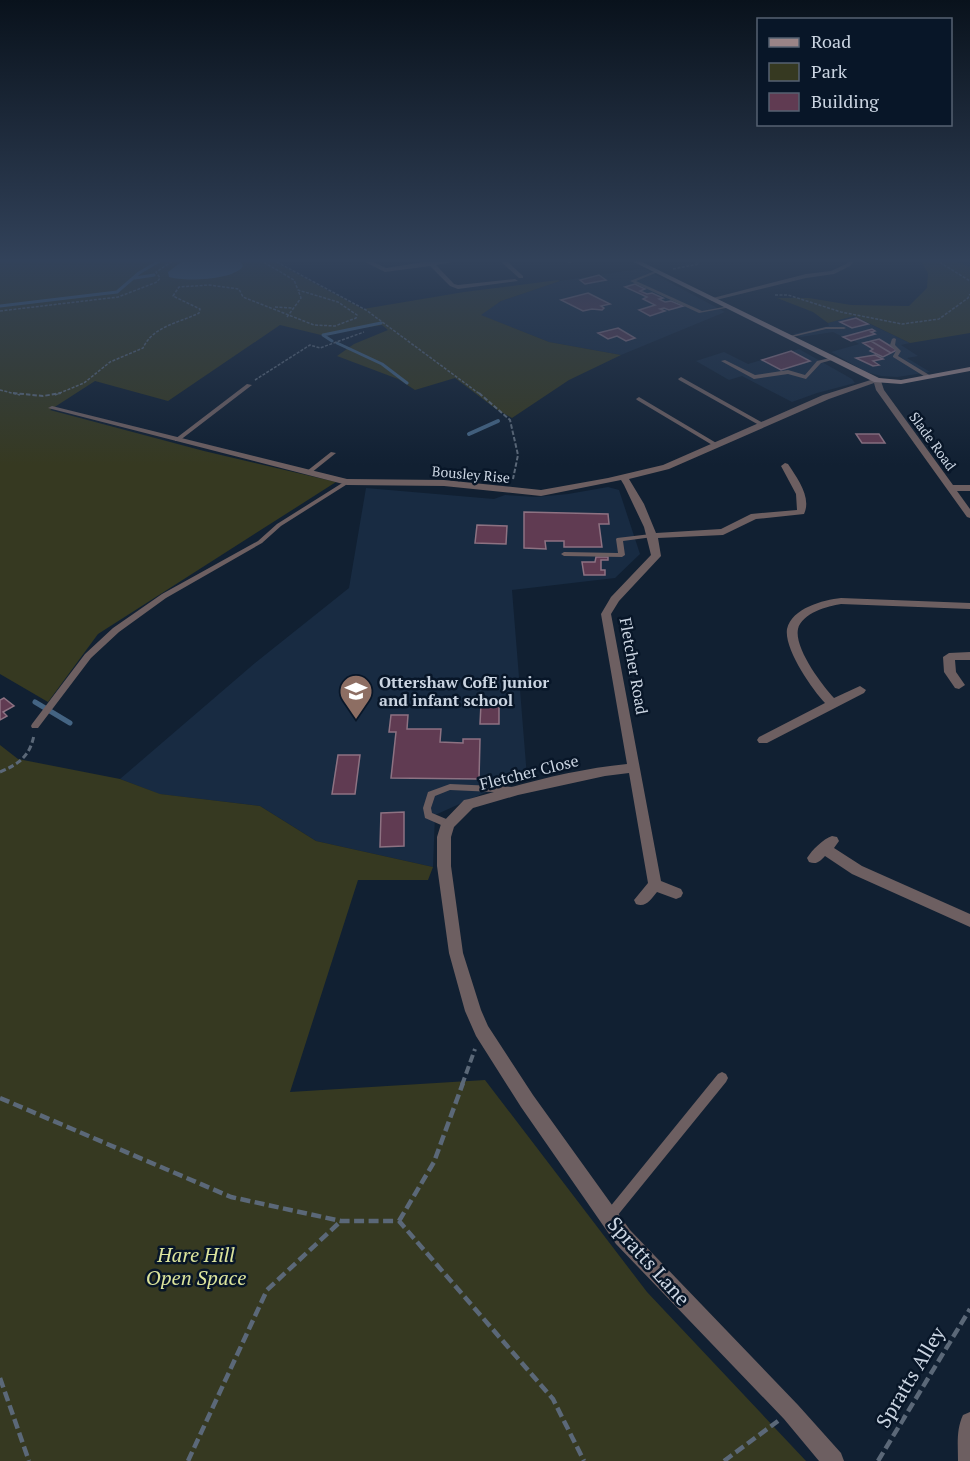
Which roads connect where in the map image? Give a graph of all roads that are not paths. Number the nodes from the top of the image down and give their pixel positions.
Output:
1 (770, 328) edge
2 (825, 328) edge
3 (788, 337) junction
4 (894, 339) dead end
5 (830, 358) junction
6 (723, 361) dead end
7 (970, 369) edge
8 (929, 377) junction
9 (681, 379) dead end
10 (877, 380) junction
11 (249, 385) road end
12 (639, 399) dead end
13 (52, 408) dead end
14 (760, 424) junction
15 (177, 440) junction
16 (716, 445) junction
17 (333, 453) dead end
18 (785, 466) dead end
19 (309, 472) junction
20 (623, 477) junction
21 (347, 482) junction
22 (950, 488) junction
23 (970, 488) edge
24 (970, 515) edge
25 (651, 536) junction
26 (564, 554) dead end
27 (970, 606) edge
28 (970, 656) edge
29 (959, 685) dead end
30 (860, 690) dead end
31 (832, 704) junction
32 (35, 726) road end
33 (762, 740) dead end
34 (635, 768) junction
35 (518, 790) junction
36 (448, 824) junction
37 (823, 849) dead end
38 (655, 885) junction
39 (676, 893) dead end
40 (641, 900) dead end
41 (970, 921) edge
42 (722, 1078) dead end
43 (609, 1217) junction
44 (970, 1422) edge
45 (833, 1461) edge
46 (969, 1461) edge

1 - 3 street
2 - 3 lane
3 - 5 street
4 - 8 lane
5 - 6 lane
5 - 10 street
7 - 8 street
8 - 10 street
9 - 14 lane
10 - 14 street, Bousley Rise
10 - 22 street, Slade Road
11 - 15 lane
12 - 16 lane
13 - 15 street, Bousley Rise
14 - 16 street, Bousley Rise
15 - 19 street, Bousley Rise
16 - 20 street, Bousley Rise
17 - 19 lane
18 - 25 street
19 - 21 street, Bousley Rise
20 - 21 street, Bousley Rise
20 - 25 street, Fletcher Road
21 - 32 lane
22 - 23 street
22 - 24 street, Slade Road
25 - 26 lane
25 - 34 street, Fletcher Road
27 - 31 street
28 - 29 street
30 - 31 street
31 - 33 street
34 - 35 street, Fletcher Close
34 - 38 street, Fletcher Road
35 - 36 street, Fletcher Close
35 - 36 lane
36 - 43 street, Spratts Lane
37 - 41 street
38 - 39 street
38 - 40 street
42 - 43 lane
43 - 45 street, Spratts Lane
44 - 46 street

